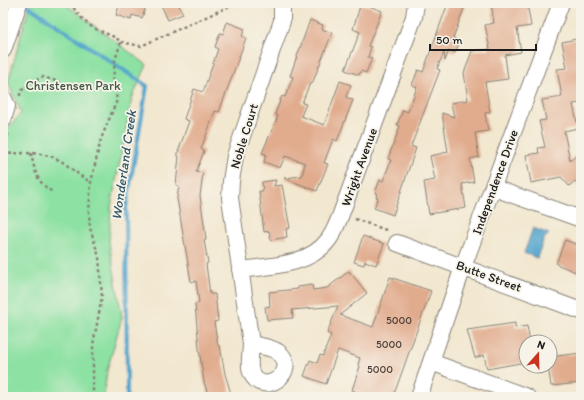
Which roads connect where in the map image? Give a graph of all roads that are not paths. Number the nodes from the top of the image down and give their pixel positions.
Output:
1 (282, 3) edge
2 (416, 3) edge
3 (561, 3) edge
4 (16, 10) edge
5 (3, 50) edge
6 (3, 97) edge
7 (8, 125) edge
8 (494, 188) junction
9 (581, 219) edge
10 (397, 242) road end
11 (463, 267) junction
12 (240, 270) junction
13 (581, 311) edge
14 (251, 344) dead end
15 (431, 362) junction
16 (418, 397) edge
17 (527, 397) edge

1 - 12 street, Noble Court
2 - 12 street, Wright Avenue
3 - 8 street, Independence Drive
4 - 5 street
6 - 7 street
8 - 9 street
8 - 11 street, Independence Drive
10 - 11 street, Butte Street
11 - 13 street, Butte Street
11 - 15 street, Independence Drive
12 - 14 street, Noble Court
15 - 16 street, Independence Drive
15 - 17 street

